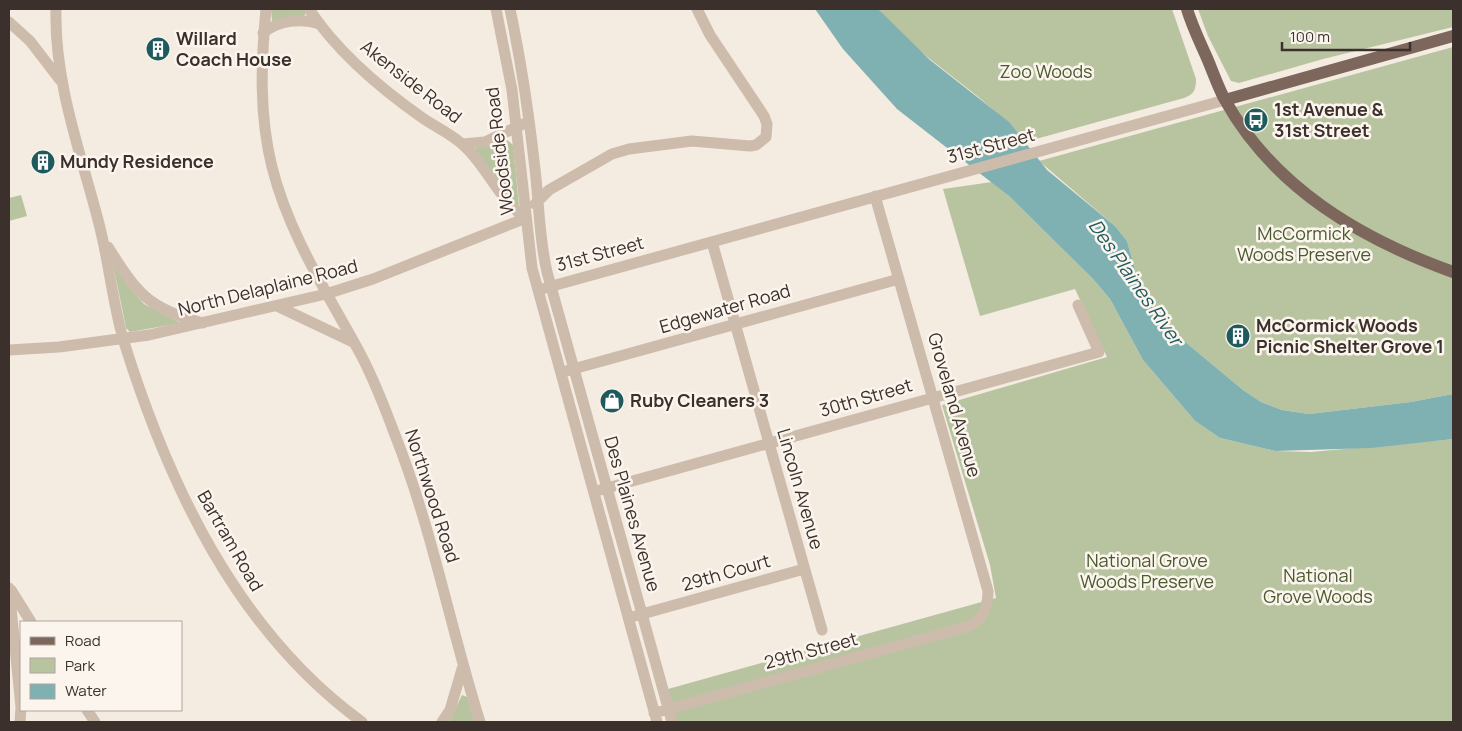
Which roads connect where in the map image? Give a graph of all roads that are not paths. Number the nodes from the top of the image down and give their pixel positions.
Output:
1 (56, 9) edge
2 (266, 9) edge
3 (309, 9) edge
4 (496, 9) edge
5 (510, 9) edge
6 (697, 9) edge
7 (1187, 9) edge
8 (9, 22) edge
9 (320, 24) junction
10 (263, 33) junction
11 (1453, 36) edge
12 (60, 80) junction
13 (1225, 100) junction
14 (529, 121) junction
15 (516, 127) junction
16 (462, 144) junction
17 (875, 196) junction
18 (538, 199) junction
19 (526, 218) junction
20 (104, 242) junction
21 (712, 242) junction
22 (1453, 272) edge
23 (899, 278) junction
24 (550, 286) junction
25 (537, 290) junction
26 (326, 294) junction
27 (1078, 305) dead end
28 (277, 306) junction
29 (204, 323) junction
30 (734, 324) junction
31 (123, 340) junction
32 (353, 342) junction
33 (9, 350) edge
34 (573, 369) junction
35 (560, 373) junction
36 (934, 397) junction
37 (768, 443) junction
38 (607, 488) junction
39 (593, 492) junction
40 (804, 569) junction
41 (9, 587) edge
42 (642, 614) junction
43 (629, 618) junction
44 (29, 621) edge
45 (976, 623) joint
46 (822, 630) dead end
47 (462, 668) junction
48 (20, 697) edge
49 (668, 709) junction
50 (88, 711) edge
51 (655, 718) edge
52 (95, 722) edge
53 (362, 722) edge
54 (442, 722) edge
55 (480, 722) edge
56 (672, 722) edge

1 - 12 street
2 - 10 street, Northwood Road
3 - 9 street, Akenside Road
4 - 15 street, Woodside Road
5 - 14 street, Woodside Road
6 - 18 street
7 - 13 main road
8 - 12 street
9 - 10 street
9 - 16 street, Akenside Road
10 - 26 street, Northwood Road
11 - 13 main road, 31st Street
12 - 20 street
13 - 17 street, 31st Street
13 - 22 main road
14 - 15 street, Akenside Road
14 - 18 street, Woodside Road
15 - 16 street, Akenside Road
15 - 19 street, Woodside Road
16 - 19 street, Akenside Road
17 - 21 street, 31st Street
17 - 23 street, Groveland Avenue
18 - 19 street
18 - 24 street, Woodside Road
19 - 25 street, Woodside Road
19 - 26 street, North Delaplaine Road
20 - 29 street
20 - 31 street, Bartram Road
21 - 24 street, 31st Street
21 - 30 street, Lincoln Avenue
23 - 30 street, Edgewater Road
23 - 36 street, Groveland Avenue
24 - 25 street, 31st Street
24 - 34 street, Des Plaines Avenue
25 - 35 street, Des Plaines Avenue
26 - 28 street, North Delaplaine Road
26 - 32 street, Northwood Road
27 - 36 street, 30th Street
28 - 29 street, North Delaplaine Road
28 - 32 street
29 - 31 street, North Delaplaine Road
30 - 34 street, Edgewater Road
30 - 37 street, Lincoln Avenue
31 - 33 street, North Delaplaine Road
31 - 53 street, Bartram Road
32 - 47 street, Northwood Road
34 - 35 street, Edgewater Road
34 - 38 street, Des Plaines Avenue
35 - 39 street, Des Plaines Avenue
36 - 37 street, 30th Street
36 - 45 street, Groveland Avenue
37 - 38 street, 30th Street
37 - 40 street, Lincoln Avenue
38 - 39 street, 30th Street
38 - 42 street, Des Plaines Avenue
39 - 43 street, Des Plaines Avenue
40 - 42 street, 29th Court
40 - 46 street, Lincoln Avenue
41 - 44 street
41 - 48 street
42 - 43 street, 29th Court
42 - 49 street, Des Plaines Avenue
43 - 51 street, Des Plaines Avenue
45 - 49 street, 29th Street
47 - 54 street, Northwood Road
47 - 55 street, Northwood Road
49 - 51 street, 29th Street
49 - 56 street, Des Plaines Avenue
50 - 52 street

